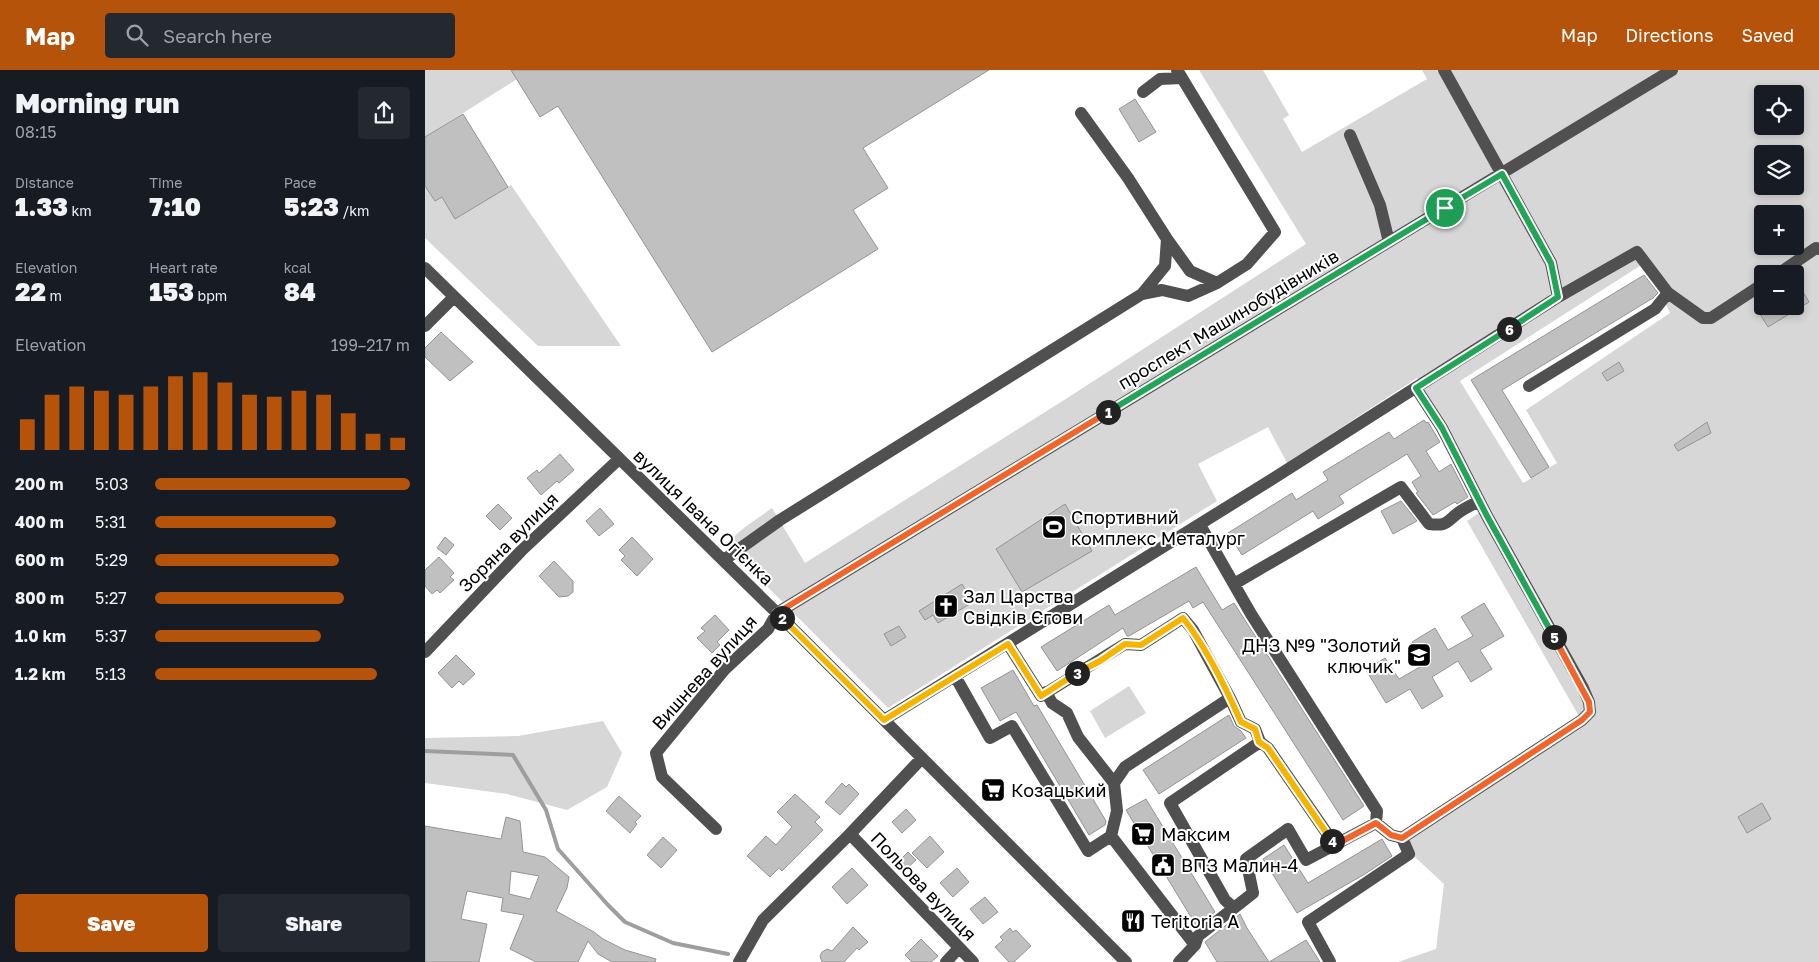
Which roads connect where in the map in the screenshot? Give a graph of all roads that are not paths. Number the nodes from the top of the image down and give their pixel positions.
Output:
1 (1444, 70) edge
2 (1672, 70) edge
3 (1179, 74) edge
4 (1143, 92) dead end
5 (1081, 113) dead end
6 (1350, 135) dead end
7 (1502, 174) junction
8 (1167, 239) junction
9 (1389, 242) junction
10 (1819, 249) edge
11 (1791, 265) edge
12 (425, 268) edge
13 (1217, 283) junction
14 (1754, 290) edge
15 (1142, 294) junction
16 (1668, 294) junction
17 (454, 297) junction
18 (1558, 297) junction
19 (425, 326) edge
20 (1529, 386) dead end
21 (1416, 388) junction
22 (619, 459) junction
23 (1479, 501) junction
24 (1199, 525) junction
25 (724, 560) junction
26 (1234, 584) junction
27 (777, 613) junction
28 (1008, 644) junction
29 (425, 652) edge
30 (955, 676) junction
31 (1046, 692) junction
32 (1230, 698) junction
33 (884, 720) junction
34 (1259, 742) junction
35 (922, 758) junction
36 (1115, 783) junction
37 (1376, 823) junction
38 (716, 829) dead end
39 (850, 834) junction
40 (1111, 836) junction
41 (1402, 838) junction
42 (1335, 845) junction
43 (1234, 908) junction
44 (1195, 945) junction
45 (959, 948) junction
46 (739, 962) edge
47 (945, 962) edge
48 (973, 962) edge
49 (1127, 962) edge
50 (1179, 962) edge
51 (1330, 962) edge

1 - 7 street
2 - 7 street, проспект Машинобудівників
3 - 4 street
3 - 13 street
5 - 8 street
6 - 9 street
7 - 9 street, проспект Машинобудівників
7 - 18 street
8 - 13 street
8 - 15 street
9 - 27 street, проспект Машинобудівників
10 - 11 street
12 - 17 street, вулиця Івана Огієнка
13 - 15 street
14 - 16 street
15 - 25 street
16 - 18 street
16 - 20 street
17 - 19 street
17 - 22 street, вулиця Івана Огієнка
18 - 21 street
21 - 23 street
21 - 24 street
22 - 25 street, вулиця Івана Огієнка
22 - 29 street, Зоряна вулиця
23 - 26 street
23 - 41 street
24 - 26 street
24 - 28 street
25 - 27 street, вулиця Івана Огієнка
26 - 37 street
27 - 33 street, вулиця Івана Огієнка
27 - 38 street, Вишнева вулиця
28 - 30 street
28 - 31 street
30 - 33 street
30 - 40 street
31 - 32 street
31 - 36 street
32 - 34 street
32 - 36 street
33 - 35 street, вулиця Івана Огієнка
34 - 42 street
34 - 43 street
35 - 39 street, Польова вулиця
35 - 49 street, вулиця Івана Огієнка
36 - 40 street
37 - 41 street
37 - 42 street
39 - 45 street, Польова вулиця
39 - 46 street, Польова вулиця
40 - 44 street
41 - 51 street
42 - 43 street
43 - 44 street
44 - 50 street
45 - 47 street
45 - 48 street, Польова вулиця

